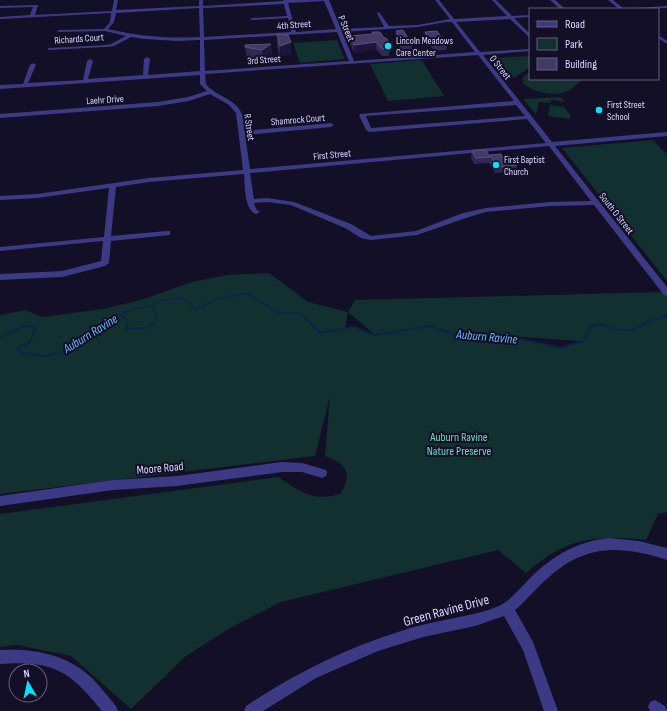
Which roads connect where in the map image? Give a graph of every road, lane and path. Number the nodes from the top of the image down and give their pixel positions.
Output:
1 (116, 0) edge
2 (201, 0) edge
3 (326, 0) edge
4 (437, 0) edge
5 (494, 0) edge
6 (552, 0) edge
7 (610, 0) edge
8 (285, 1) edge
9 (244, 2) edge
10 (201, 6) junction
11 (0, 7) edge
12 (667, 7) edge
13 (562, 8) edge
14 (621, 8) edge
15 (652, 8) edge
16 (159, 9) junction
17 (114, 12) junction
18 (379, 13) dead end
19 (32, 16) junction
20 (156, 16) dead end
21 (529, 16) edge
22 (289, 17) junction
23 (510, 17) junction
24 (0, 18) edge
25 (252, 19) dead end
26 (452, 20) junction
27 (387, 27) junction
28 (105, 30) junction
29 (59, 31) dead end
30 (338, 31) junction
31 (294, 33) junction
32 (131, 35) junction
33 (529, 36) edge
34 (202, 39) junction
35 (49, 49) dead end
36 (529, 50) edge
37 (478, 53) junction
38 (147, 59) dead end
39 (90, 61) dead end
40 (352, 62) junction
41 (33, 65) dead end
42 (202, 73) junction
43 (145, 77) junction
44 (85, 81) junction
45 (25, 85) junction
46 (0, 87) edge
47 (210, 92) junction
48 (516, 103) junction
49 (0, 116) edge
50 (528, 117) junction
51 (331, 125) dead end
52 (242, 132) junction
53 (667, 134) edge
54 (551, 145) junction
55 (246, 171) junction
56 (113, 185) junction
57 (1, 199) edge
58 (250, 201) junction
59 (597, 203) junction
60 (256, 212) dead end
61 (167, 233) dead end
62 (106, 239) junction
63 (0, 249) edge
64 (0, 277) edge
65 (667, 293) edge
66 (322, 473) dead end
67 (0, 501) edge
68 (667, 554) edge
69 (507, 608) junction
70 (0, 657) edge
71 (111, 711) edge
72 (251, 711) edge
73 (551, 711) edge

1 - 17 street
2 - 10 street
3 - 8 street
3 - 30 street, P Street
4 - 26 street, O Street
5 - 23 street
6 - 13 street
7 - 14 street
8 - 9 street
8 - 22 street
9 - 10 street
10 - 16 street
10 - 34 street
11 - 19 street
12 - 15 street
16 - 17 street
16 - 20 street
17 - 19 street
17 - 28 street
18 - 27 street
19 - 24 street
21 - 23 street, 4th Street
22 - 25 street
22 - 31 street
23 - 26 street, 4th Street
23 - 33 street
26 - 27 street, 4th Street
26 - 37 street, O Street
27 - 30 street, 4th Street
28 - 29 street, 4th Street
28 - 32 street, 4th Street
30 - 31 street, 4th Street
30 - 40 street, P Street
31 - 34 street, 4th Street
32 - 34 street, 4th Street
32 - 35 street, Richards Court
34 - 42 street
36 - 37 street, 3rd Street
37 - 40 street, 3rd Street
37 - 48 street, O Street
38 - 43 street
39 - 44 street
40 - 42 street, 3rd Street
41 - 45 street
42 - 43 street, 3rd Street
42 - 47 street
43 - 44 street, 3rd Street
44 - 45 street, 3rd Street
45 - 46 street, 3rd Street
47 - 49 street, Laehr Drive
47 - 52 street, R Street
48 - 50 street, O Street
48 - 50 street
50 - 54 street, O Street
51 - 52 street, Shamrock Court
52 - 55 street, R Street
53 - 54 street, First Street
54 - 55 street, First Street
54 - 59 street, South O Street
55 - 56 street, First Street
55 - 58 street, R Street
56 - 57 street, First Street
56 - 62 street
58 - 59 street
58 - 60 street
59 - 65 street, South O Street
61 - 62 street
62 - 63 street
62 - 64 street
66 - 67 street, Moore Road
68 - 69 street, Green Ravine Drive
69 - 72 street, Green Ravine Drive
69 - 73 street
70 - 71 street

